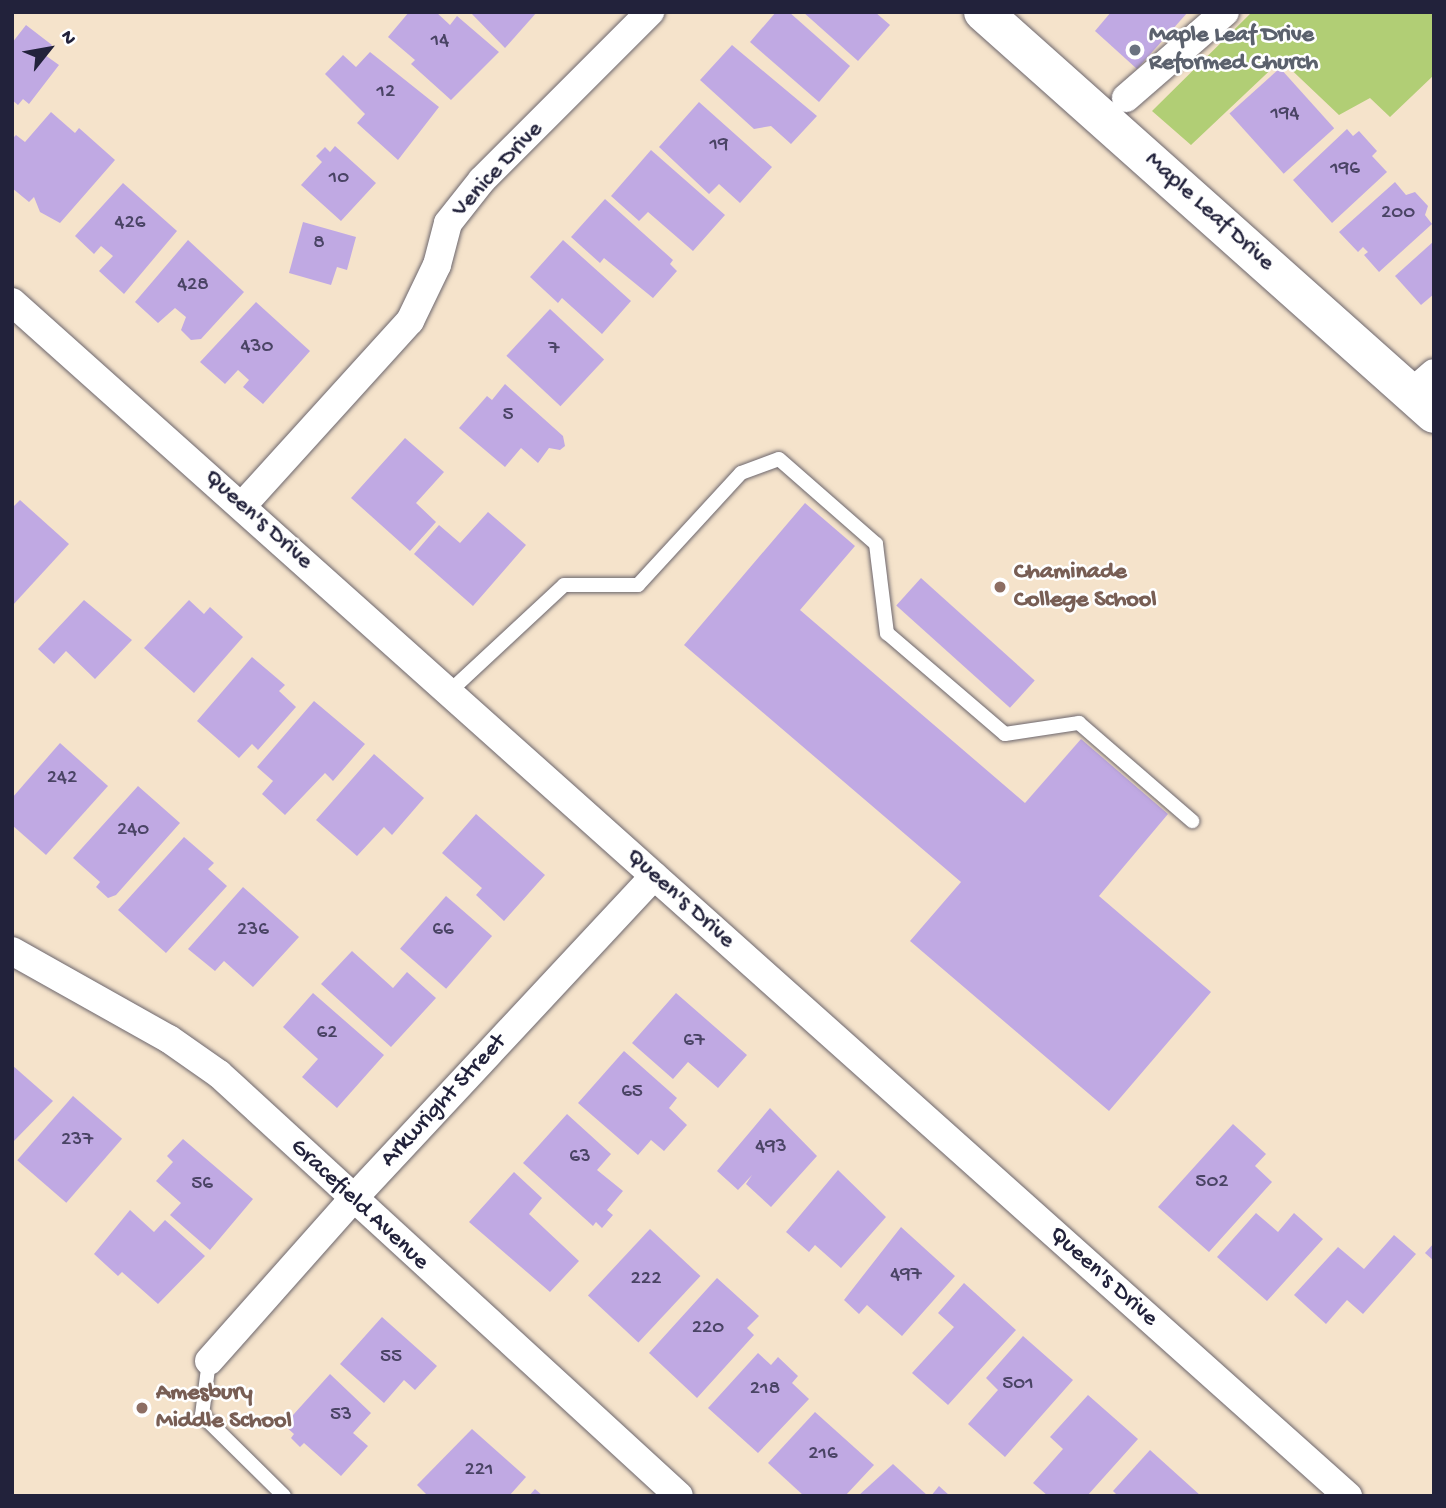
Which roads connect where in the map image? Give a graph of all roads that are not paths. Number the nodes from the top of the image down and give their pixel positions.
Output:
1 (650, 12) edge
2 (983, 12) edge
3 (1225, 12) edge
4 (1126, 98) dead end
5 (12, 302) edge
6 (1426, 394) edge
7 (242, 506) junction
8 (449, 692) junction
9 (1192, 821) dead end
10 (654, 876) junction
11 (12, 951) edge
12 (352, 1200) junction
13 (209, 1361) joint
14 (284, 1496) edge
15 (679, 1496) edge
16 (1348, 1496) edge

1 - 7 street, Venice Drive
2 - 6 street, Maple Leaf Drive
3 - 4 street
5 - 7 street, Queen's Drive
7 - 8 street, Queen's Drive
8 - 9 lane
8 - 10 street, Queen's Drive
10 - 12 street, Arkwright Street
10 - 16 street, Queen's Drive
11 - 12 street, Gracefield Avenue
12 - 13 street, Arkwright Street
12 - 15 street, Gracefield Avenue
13 - 14 lane

